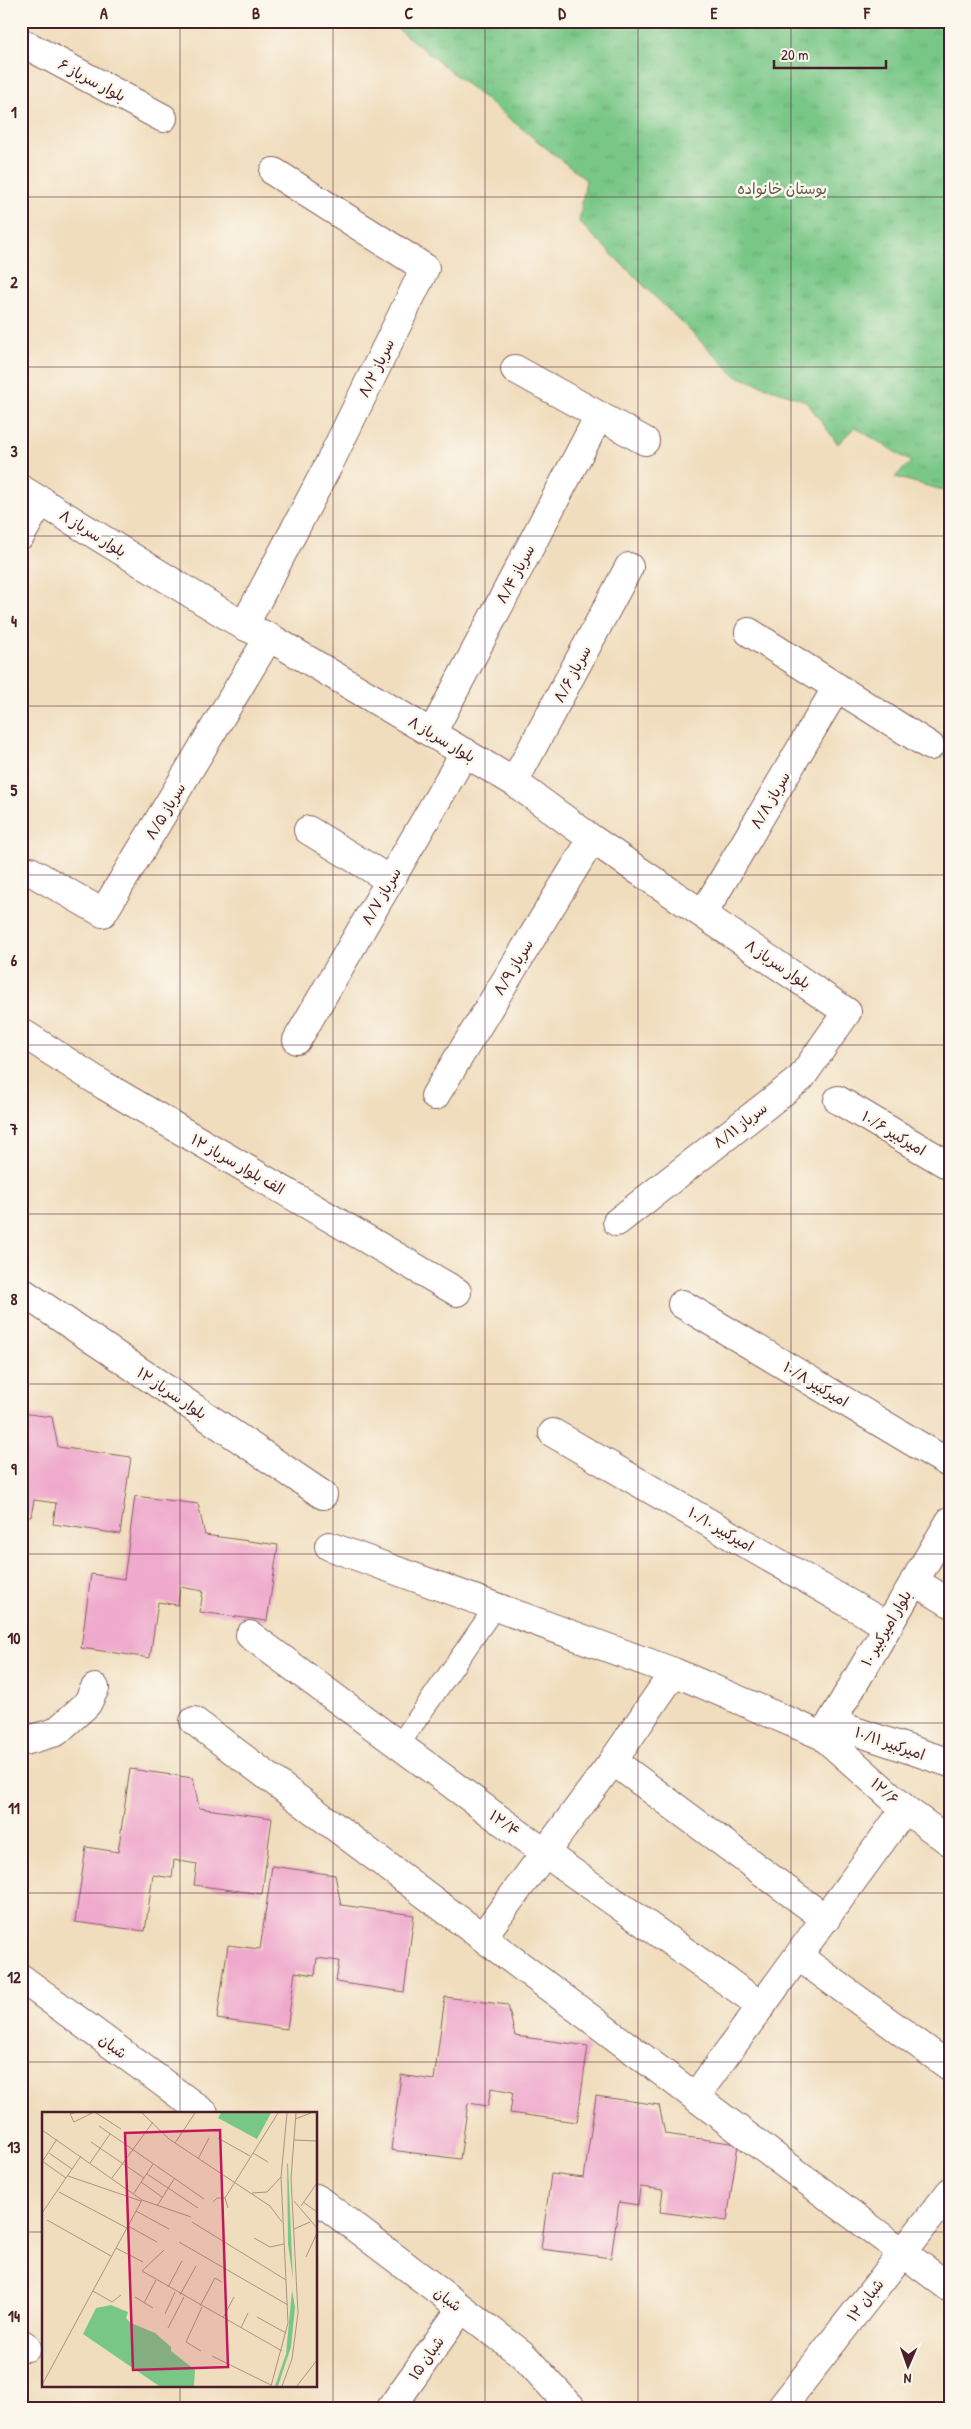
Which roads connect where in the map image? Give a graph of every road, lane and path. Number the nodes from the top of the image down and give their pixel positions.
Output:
1 (21, 42) edge
2 (163, 118) dead end
3 (274, 172) dead end
4 (515, 369) dead end
5 (599, 416) junction
6 (645, 441) dead end
7 (31, 495) edge
8 (21, 535) edge
9 (629, 567) dead end
10 (244, 626) junction
11 (749, 632) dead end
12 (269, 637) junction
13 (837, 687) junction
14 (432, 733) junction
15 (930, 746) dead end
16 (466, 752) junction
17 (514, 782) junction
18 (308, 830) dead end
19 (592, 839) junction
20 (30, 871) dead end
21 (390, 880) junction
22 (703, 914) junction
23 (847, 1012) joint
24 (21, 1032) edge
25 (297, 1040) dead end
26 (435, 1096) dead end
27 (838, 1100) dead end
28 (950, 1166) edge
29 (617, 1222) dead end
30 (21, 1291) edge
31 (457, 1292) dead end
32 (682, 1304) dead end
33 (553, 1433) dead end
34 (950, 1464) edge
35 (324, 1495) dead end
36 (950, 1521) edge
37 (329, 1546) dead end
38 (914, 1581) junction
39 (950, 1602) edge
40 (495, 1606) junction
41 (888, 1626) junction
42 (250, 1635) dead end
43 (674, 1672) junction
44 (96, 1688) dead end
45 (194, 1721) dead end
46 (827, 1729) junction
47 (21, 1742) edge
48 (399, 1745) junction
49 (613, 1761) junction
50 (950, 1764) edge
51 (905, 1809) junction
52 (950, 1842) edge
53 (545, 1853) junction
54 (826, 1919) junction
55 (483, 1936) junction
56 (798, 1956) junction
57 (21, 1978) edge
58 (762, 2006) junction
59 (950, 2067) edge
60 (695, 2097) junction
61 (203, 2112) edge
62 (950, 2192) edge
63 (318, 2200) edge
64 (902, 2252) junction
65 (950, 2288) edge
66 (461, 2309) junction
67 (391, 2408) edge
68 (572, 2408) edge
69 (781, 2408) edge

1 - 2 street, ۶ بلوار سرباز
3 - 10 street, ۸/۲ سرباز
4 - 5 street
5 - 6 street
5 - 14 street, ۸/۴ سرباز
7 - 8 street
7 - 10 street, ۸ بلوار سرباز
9 - 17 street, ۸/۶ سرباز
10 - 12 street, ۸ بلوار سرباز
11 - 13 street
12 - 14 street, ۸ بلوار سرباز
12 - 20 street, ۸/۵ سرباز
13 - 15 street
13 - 22 street, ۸/۸ سرباز
14 - 16 street, ۸ بلوار سرباز
16 - 17 street, ۸ بلوار سرباز
16 - 21 street, ۸/۷ سرباز
17 - 19 street, ۸ بلوار سرباز
18 - 21 street
19 - 22 street, ۸ بلوار سرباز
19 - 26 street, ۸/۹ سرباز
21 - 25 street, ۸/۷ سرباز
22 - 23 street, ۸ بلوار سرباز
23 - 29 street, ۸/۱۱ سرباز
24 - 31 street, ۱۲ الف بلوار سرباز
27 - 28 street, ۱۰/۶ امیرکبیر
30 - 35 street, ۱۲ بلوار سرباز
32 - 34 street, ۱۰/۸ امیرکبیر
33 - 41 street, ۱۰/۱۰ امیرکبیر
36 - 38 street, ۱۰ بلوار امیرکبیر
37 - 40 street
38 - 39 street
38 - 41 street, ۱۰ بلوار امیرکبیر
40 - 43 street
40 - 48 lane
41 - 46 street, ۱۰ بلوار امیرکبیر
42 - 48 street, ۱۲/۴
43 - 46 street
43 - 49 street
44 - 47 street
45 - 55 street
46 - 50 street, ۱۰/۱۱ امیرکبیر
46 - 51 street, ۱۲/۶
48 - 53 street, ۱۲/۴
49 - 53 street
49 - 54 street
51 - 52 street, ۱۲/۶
51 - 54 street
53 - 55 street
53 - 58 street, ۱۲/۴
54 - 56 street
55 - 60 street
56 - 58 street
56 - 59 street
57 - 61 street, شبان
58 - 60 street
60 - 64 street
62 - 64 street, ۱۲ شبان
63 - 66 street, شبان
64 - 65 street
64 - 69 street, ۱۲ شبان
66 - 67 street, ۱۵ شبان
66 - 68 street, شبان

